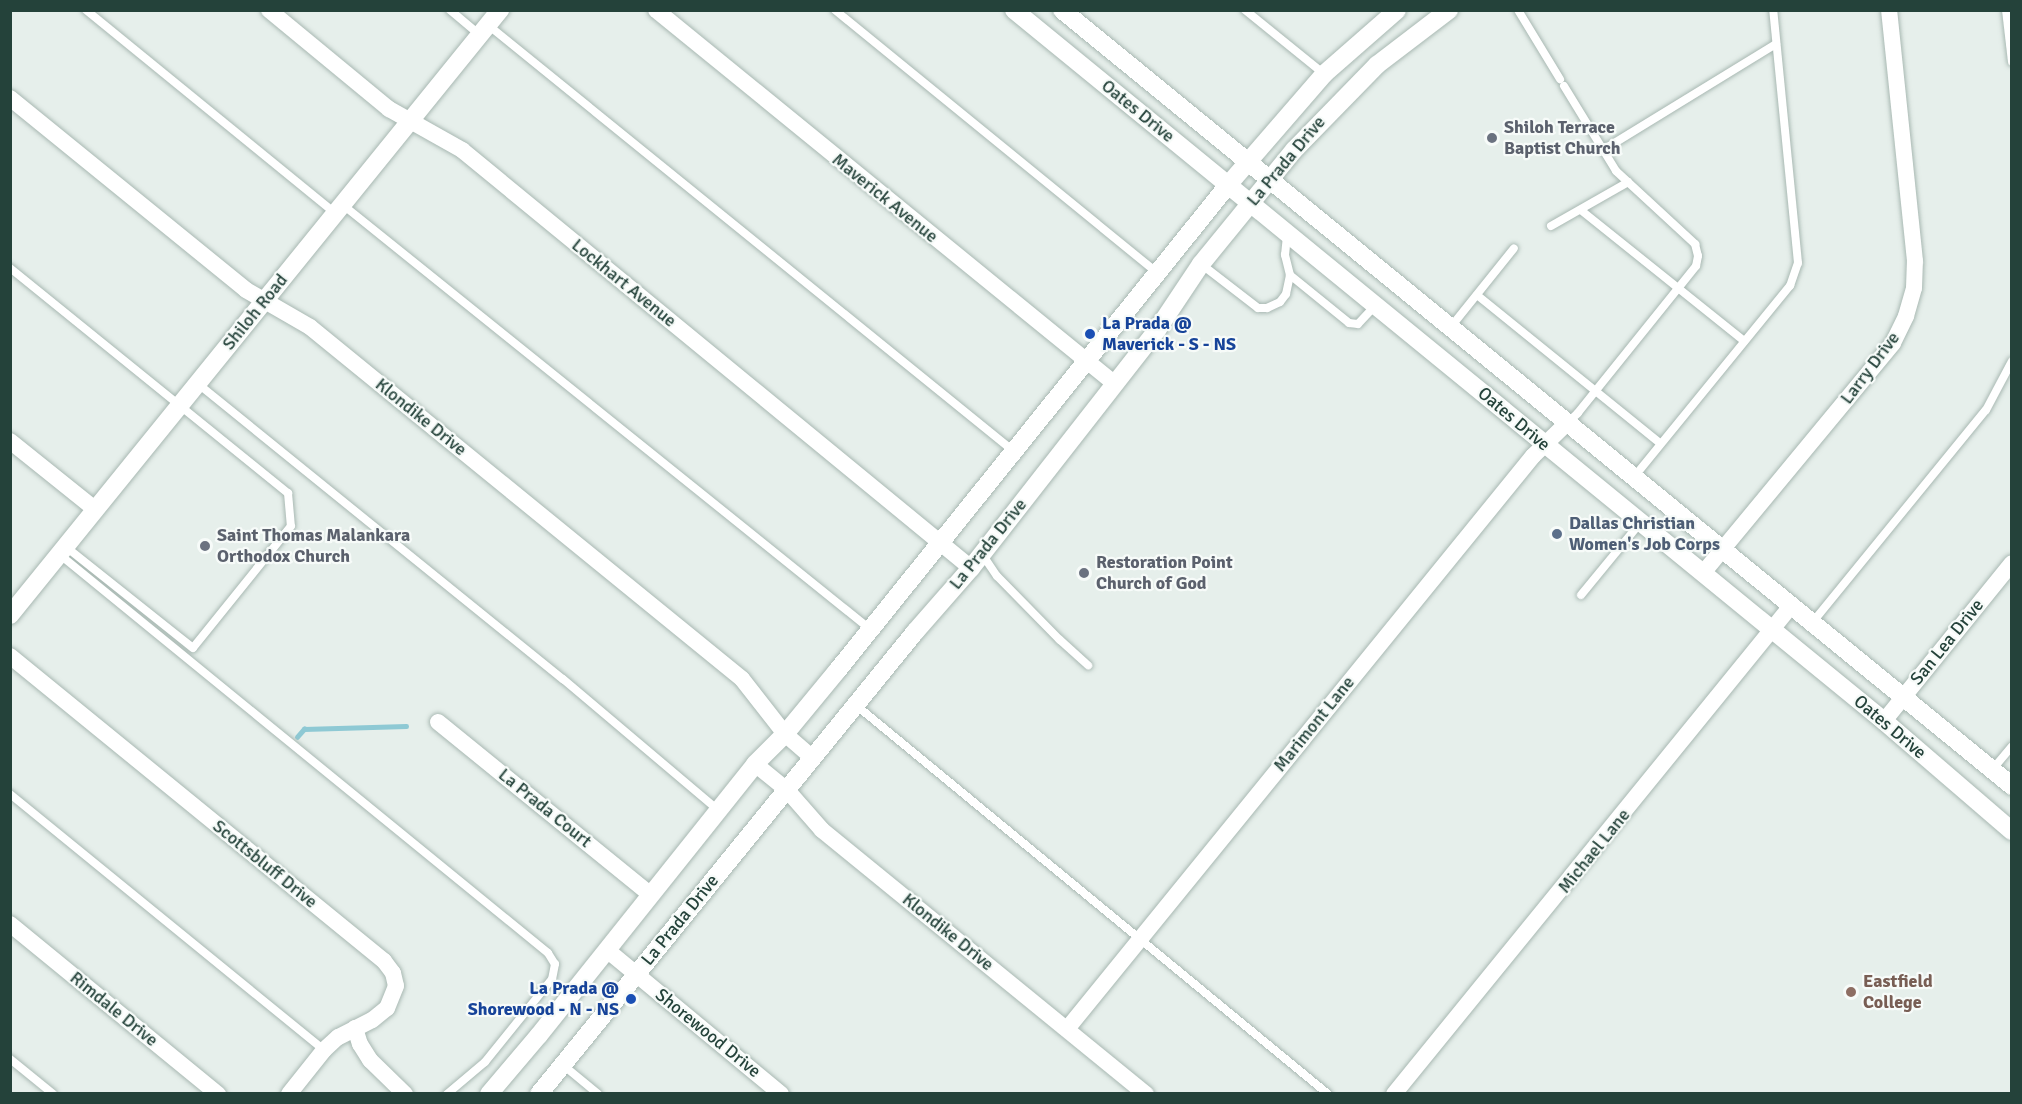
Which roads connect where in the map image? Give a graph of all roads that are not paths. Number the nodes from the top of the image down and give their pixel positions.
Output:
1 (86, 10) edge
2 (269, 10) edge
3 (450, 10) edge
4 (500, 10) edge
5 (656, 10) edge
6 (835, 10) edge
7 (1014, 10) edge
8 (1062, 10) edge
9 (1245, 10) edge
10 (1397, 10) edge
11 (1449, 10) edge
12 (1518, 10) edge
13 (1773, 10) edge
14 (1889, 10) edge
15 (2006, 10) edge
16 (1428, 16) edge
17 (484, 30) junction
18 (1776, 44) junction
19 (2012, 62) edge
20 (1324, 74) junction
21 (10, 98) edge
22 (410, 121) junction
23 (1603, 150) junction
24 (1248, 162) junction
25 (1270, 180) junction
26 (1628, 182) junction
27 (1228, 184) junction
28 (1251, 203) junction
29 (339, 209) junction
30 (1582, 211) junction
31 (1551, 226) dead end
32 (1287, 233) junction
33 (1514, 248) dead end
34 (1201, 264) junction
35 (10, 268) edge
36 (1156, 272) junction
37 (1290, 275) junction
38 (1677, 289) junction
39 (1477, 295) junction
40 (264, 300) junction
41 (1376, 305) junction
42 (1449, 328) junction
43 (1744, 341) junction
44 (1085, 360) junction
45 (2012, 361) edge
46 (197, 382) junction
47 (1115, 384) junction
48 (1595, 392) junction
49 (179, 405) junction
50 (1566, 424) junction
51 (10, 441) edge
52 (1660, 443) junction
53 (1544, 445) junction
54 (1012, 450) junction
55 (1633, 478) junction
56 (94, 510) junction
57 (1641, 522) junction
58 (939, 542) junction
59 (62, 550) junction
60 (1722, 551) junction
61 (976, 560) junction
62 (2012, 564) edge
63 (1703, 573) junction
64 (1581, 595) dead end
65 (1791, 606) junction
66 (11, 613) edge
67 (1812, 623) junction
68 (870, 629) junction
69 (1773, 630) junction
70 (10, 656) edge
71 (1088, 665) dead end
72 (1903, 696) junction
73 (857, 706) junction
74 (1884, 721) junction
75 (438, 722) dead end
76 (785, 734) junction
77 (2012, 746) edge
78 (813, 758) junction
79 (755, 764) junction
80 (1992, 770) junction
81 (2012, 786) edge
82 (787, 790) junction
83 (10, 794) edge
84 (719, 810) junction
85 (2012, 831) edge
86 (651, 894) junction
87 (10, 924) edge
88 (1140, 939) junction
89 (607, 950) junction
90 (636, 974) junction
91 (355, 1028) junction
92 (1067, 1029) junction
93 (324, 1050) junction
94 (10, 1059) edge
95 (563, 1065) junction
96 (53, 1094) edge
97 (218, 1094) edge
98 (289, 1094) edge
99 (405, 1094) edge
100 (447, 1094) edge
101 (489, 1094) edge
102 (539, 1094) edge
103 (598, 1094) edge
104 (781, 1094) edge
105 (1146, 1094) edge
106 (1328, 1094) edge
107 (1394, 1094) edge

1 - 29 lane
2 - 22 street, Lockhart Avenue
3 - 17 lane
4 - 17 main road, Shiloh Road
5 - 44 street, Maverick Avenue
6 - 36 lane
7 - 27 main road, Oates Drive
8 - 24 main road, Oates Drive
9 - 20 lane
10 - 20 main road, La Prada Drive
11 - 16 main road, La Prada Drive
12 - 23 lane
13 - 18 lane
14 - 60 street, Larry Drive
15 - 19 lane
16 - 25 main road, La Prada Drive
17 - 22 main road, Shiloh Road
17 - 54 lane
18 - 23 lane
18 - 43 lane
20 - 24 main road, La Prada Drive
21 - 40 street, Klondike Drive
22 - 29 main road, Shiloh Road
22 - 58 street, Lockhart Avenue
23 - 26 lane
24 - 25 main road, Oates Drive
24 - 27 main road, La Prada Drive
25 - 28 main road, La Prada Drive
25 - 42 main road, Oates Drive
26 - 30 lane
26 - 38 lane
27 - 28 main road, Oates Drive
27 - 36 main road, La Prada Drive
28 - 32 main road, Oates Drive
28 - 34 main road, La Prada Drive
29 - 40 main road, Shiloh Road
29 - 68 lane
30 - 31 lane
30 - 38 lane
32 - 37 lane
32 - 41 main road, Oates Drive
33 - 39 lane
34 - 37 lane
34 - 47 main road, La Prada Drive
35 - 49 lane
36 - 44 main road, La Prada Drive
37 - 41 lane
38 - 43 lane
38 - 48 lane
39 - 42 lane
39 - 48 lane
40 - 46 main road, Shiloh Road
40 - 76 street, Klondike Drive
41 - 53 main road, Oates Drive
42 - 50 main road, Oates Drive
43 - 52 lane
44 - 47 street, Maverick Avenue
44 - 54 main road, La Prada Drive
45 - 67 lane
46 - 49 main road, Shiloh Road
46 - 84 lane
47 - 61 main road, La Prada Drive
48 - 50 lane
48 - 52 lane
49 - 56 main road, Shiloh Road
49 - 59 lane
50 - 53 street, Marimont Lane
50 - 55 main road, Oates Drive
51 - 56 street
52 - 55 lane
53 - 57 main road, Oates Drive
53 - 88 street, Marimont Lane
54 - 58 main road, La Prada Drive
55 - 60 main road, Oates Drive
56 - 59 main road, Shiloh Road
57 - 63 main road, Oates Drive
57 - 64 lane
58 - 61 street, Lockhart Avenue
58 - 68 main road, La Prada Drive
59 - 66 main road, Shiloh Road
59 - 100 lane
60 - 63 street, Larry Drive
60 - 65 main road, Oates Drive
61 - 71 lane
61 - 73 main road, La Prada Drive
62 - 72 street, San Lea Drive
63 - 69 main road, Oates Drive
65 - 67 main road, Oates Drive
65 - 69 street, Michael Lane
67 - 72 main road, Oates Drive
68 - 76 main road, La Prada Drive
69 - 74 main road, Oates Drive
69 - 107 street, Michael Lane
70 - 91 street, Scottsbluff Drive
72 - 74 street, San Lea Drive
72 - 80 main road, Oates Drive
73 - 78 main road, La Prada Drive
73 - 88 lane
74 - 85 main road, Oates Drive
75 - 86 street, La Prada Court
76 - 78 street, Klondike Drive
76 - 79 main road, La Prada Drive
77 - 80 lane
78 - 82 main road, La Prada Drive
79 - 82 street, Klondike Drive
79 - 84 main road, La Prada Drive
80 - 81 main road, Oates Drive
82 - 90 main road, La Prada Drive
82 - 92 street, Klondike Drive
83 - 93 lane
84 - 86 main road, La Prada Drive
86 - 89 main road, La Prada Drive
87 - 97 street, Rimdale Drive
88 - 92 street, Marimont Lane
88 - 106 lane
89 - 90 street, Shorewood Drive
89 - 101 main road, La Prada Drive
90 - 95 main road, La Prada Drive
90 - 104 street, Shorewood Drive
91 - 93 street
91 - 99 street
92 - 105 street, Klondike Drive
93 - 98 street
94 - 96 lane
95 - 102 main road, La Prada Drive
95 - 103 lane

